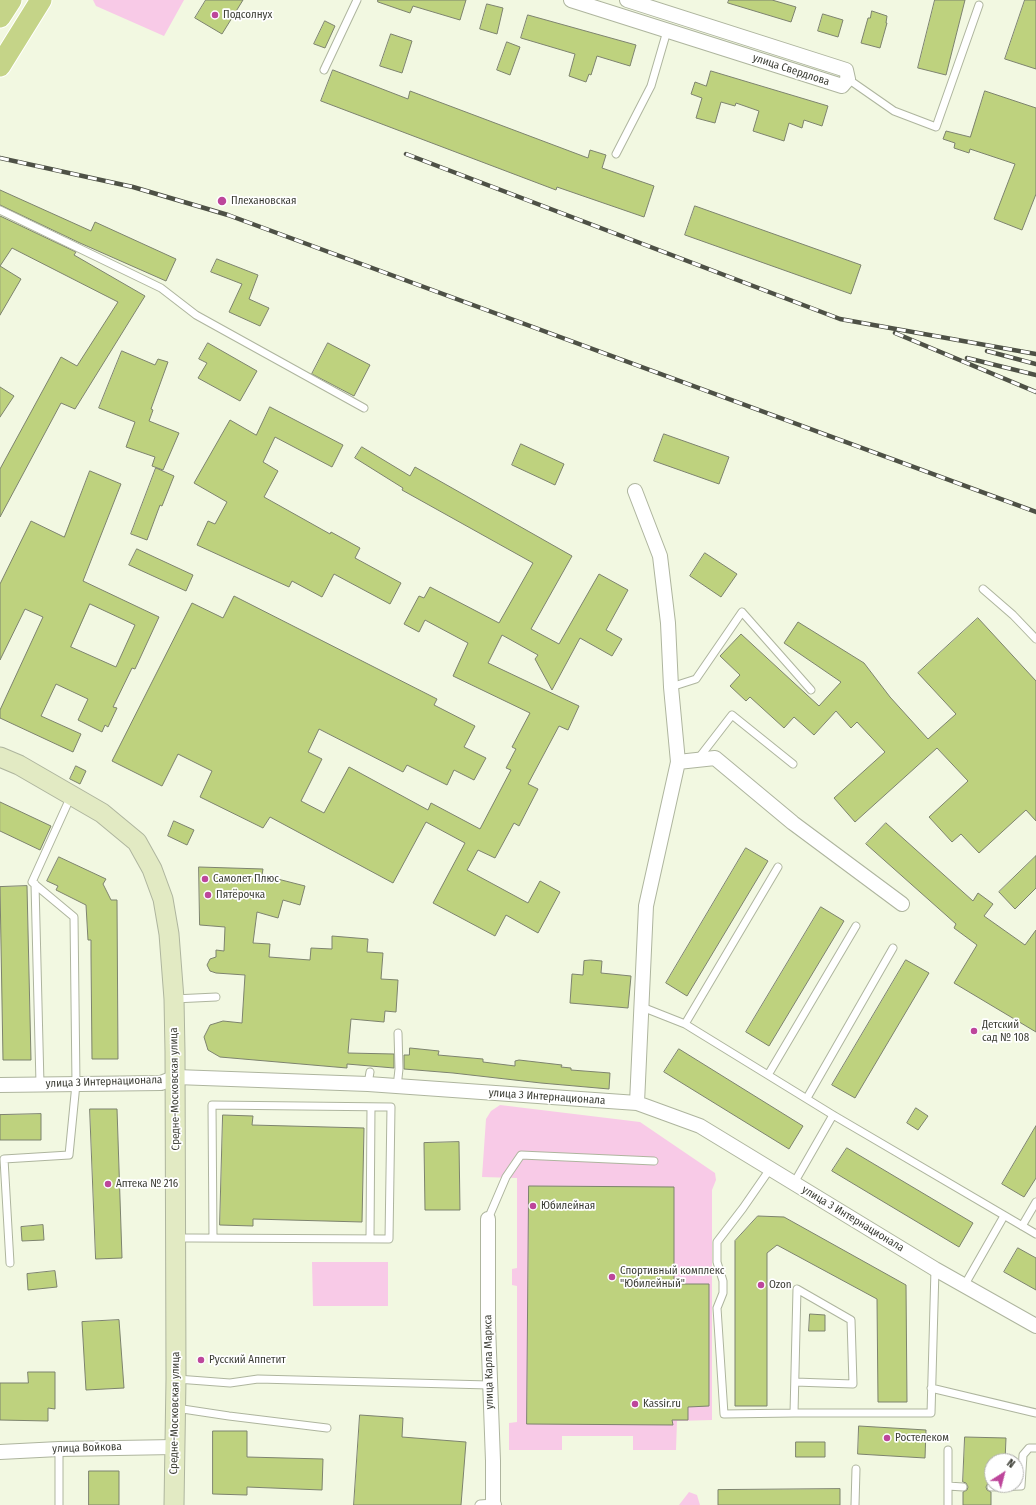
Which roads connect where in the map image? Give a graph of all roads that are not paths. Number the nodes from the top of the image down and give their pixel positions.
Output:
1 (11, 0) edge
2 (41, 0) edge
3 (358, 0) edge
4 (571, 0) edge
5 (626, 0) edge
6 (979, 5) dead end
7 (0, 17) edge
8 (667, 31) junction
9 (0, 66) edge
10 (324, 70) dead end
11 (848, 79) junction
12 (616, 154) dead end
13 (0, 210) edge
14 (364, 408) dead end
15 (635, 490) dead end
16 (983, 589) dead end
17 (1036, 639) edge
18 (671, 687) junction
19 (811, 690) dead end
20 (0, 757) edge
21 (696, 760) junction
22 (678, 762) junction
23 (793, 764) dead end
24 (71, 796) junction
25 (778, 867) dead end
26 (36, 884) junction
27 (902, 904) dead end
28 (856, 926) dead end
29 (893, 948) dead end
30 (216, 997) dead end
31 (174, 999) junction
32 (642, 1007) junction
33 (685, 1024) junction
34 (398, 1033) dead end
35 (768, 1075) junction
36 (176, 1077) junction
37 (40, 1084) junction
38 (76, 1084) junction
39 (0, 1085) edge
40 (397, 1087) junction
41 (807, 1098) junction
42 (637, 1103) junction
43 (371, 1107) junction
44 (833, 1115) junction
45 (654, 1161) dead end
46 (770, 1169) junction
47 (794, 1183) junction
48 (1036, 1202) edge
49 (1004, 1216) junction
50 (488, 1219) joint
51 (1022, 1226) junction
52 (1036, 1234) edge
53 (176, 1238) junction
54 (213, 1238) junction
55 (370, 1238) junction
56 (10, 1263) dead end
57 (935, 1269) junction
58 (964, 1286) junction
59 (1036, 1326) edge
60 (176, 1379) junction
61 (795, 1382) junction
62 (489, 1385) junction
63 (931, 1388) junction
64 (176, 1408) junction
65 (794, 1413) junction
66 (1036, 1413) edge
67 (327, 1428) dead end
68 (175, 1447) junction
69 (1036, 1448) edge
70 (59, 1449) junction
71 (948, 1450) dead end
72 (0, 1452) edge
73 (1024, 1454) edge
74 (856, 1469) dead end
75 (948, 1486) junction
76 (963, 1487) dead end
77 (489, 1504) edge
78 (59, 1505) edge
79 (174, 1505) edge
80 (855, 1505) edge
81 (948, 1505) edge

1 - 7 main road
2 - 9 main road
3 - 10 lane
4 - 8 street, улица Свердлова
5 - 11 street, улица Свердлова
6 - 11 lane
8 - 11 street, улица Свердлова
8 - 12 lane
13 - 14 lane
15 - 18 street
16 - 17 lane
18 - 19 lane
18 - 22 street
20 - 24 street, Средне-Московская улица
21 - 22 street
21 - 23 lane
21 - 27 street
22 - 32 street
24 - 26 lane
24 - 31 street, Средне-Московская улица
25 - 33 lane
26 - 37 lane
26 - 38 lane
28 - 35 lane
29 - 41 lane
30 - 31 lane
31 - 36 street, Средне-Московская улица
32 - 33 lane
32 - 42 street
33 - 35 lane
34 - 40 lane
35 - 41 lane
36 - 38 street, улица 3 Интернационала
36 - 40 street, улица 3 Интернационала
36 - 53 street, Средне-Московская улица
37 - 38 street, улица 3 Интернационала
37 - 39 street, улица 3 Интернационала
38 - 56 lane
40 - 42 street, улица 3 Интернационала
41 - 44 lane
42 - 46 street, улица 3 Интернационала
43 - 54 lane
43 - 55 lane
43 - 55 lane
44 - 47 lane
44 - 49 lane
45 - 50 lane
46 - 47 street, улица 3 Интернационала
46 - 65 lane
47 - 57 street, улица 3 Интернационала
48 - 51 lane
49 - 51 lane
49 - 58 lane
50 - 62 street, улица Карла Маркса
51 - 52 lane
53 - 54 lane
53 - 60 street, Средне-Московская улица
54 - 55 lane
57 - 58 street, улица 3 Интернационала
57 - 63 lane
58 - 59 street, улица 3 Интернационала
60 - 62 lane
60 - 64 street, Средне-Московская улица
61 - 61 lane
61 - 65 lane
62 - 77 street, улица Карла Маркса
63 - 65 lane
63 - 66 lane
64 - 67 lane
64 - 68 street, Средне-Московская улица
68 - 70 street, улица Войкова
68 - 79 street, Средне-Московская улица
69 - 73 lane
70 - 72 street, улица Войкова
70 - 78 lane
71 - 75 lane
74 - 80 lane
75 - 76 lane
75 - 81 lane

